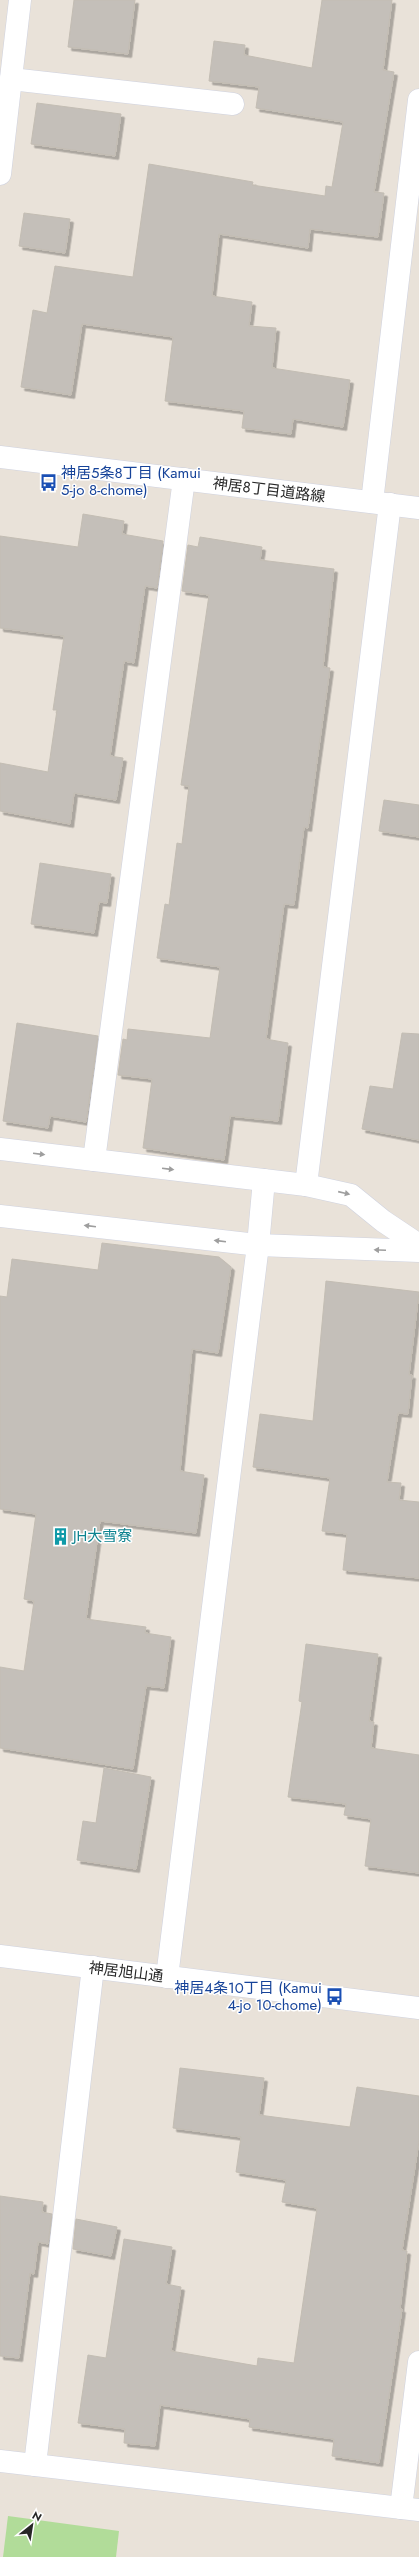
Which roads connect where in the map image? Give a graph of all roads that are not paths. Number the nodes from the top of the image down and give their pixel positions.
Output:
1 (20, 0) edge
2 (11, 79) junction
3 (419, 100) edge
4 (233, 104) dead end
5 (0, 174) edge
6 (0, 457) edge
7 (184, 479) junction
8 (381, 503) junction
9 (419, 508) edge
10 (0, 1149) edge
11 (94, 1160) junction
12 (264, 1180) junction
13 (306, 1185) junction
14 (0, 1216) edge
15 (258, 1245) junction
16 (419, 1245) edge
17 (419, 1251) edge
18 (0, 1956) edge
19 (93, 1968) junction
20 (167, 1977) junction
21 (419, 2008) edge
22 (419, 2362) edge
23 (0, 2461) edge
24 (35, 2465) junction
25 (410, 2509) edge

1 - 2 street
2 - 4 street
2 - 5 street
3 - 8 street
6 - 7 street, 神居8丁目道路線
7 - 8 street, 神居8丁目道路線
7 - 11 street
8 - 9 street, 神居8丁目道路線
8 - 13 street
10 -> 11 street
11 -> 12 street
12 - 13 street
12 - 15 street
13 -> 16 street
15 -> 14 street
17 -> 15 street
15 - 20 street
18 - 19 street, 神居旭山通
19 - 20 street, 神居旭山通
19 - 24 street
20 - 21 street, 神居旭山通
22 - 25 street
23 - 24 street
24 - 25 street

